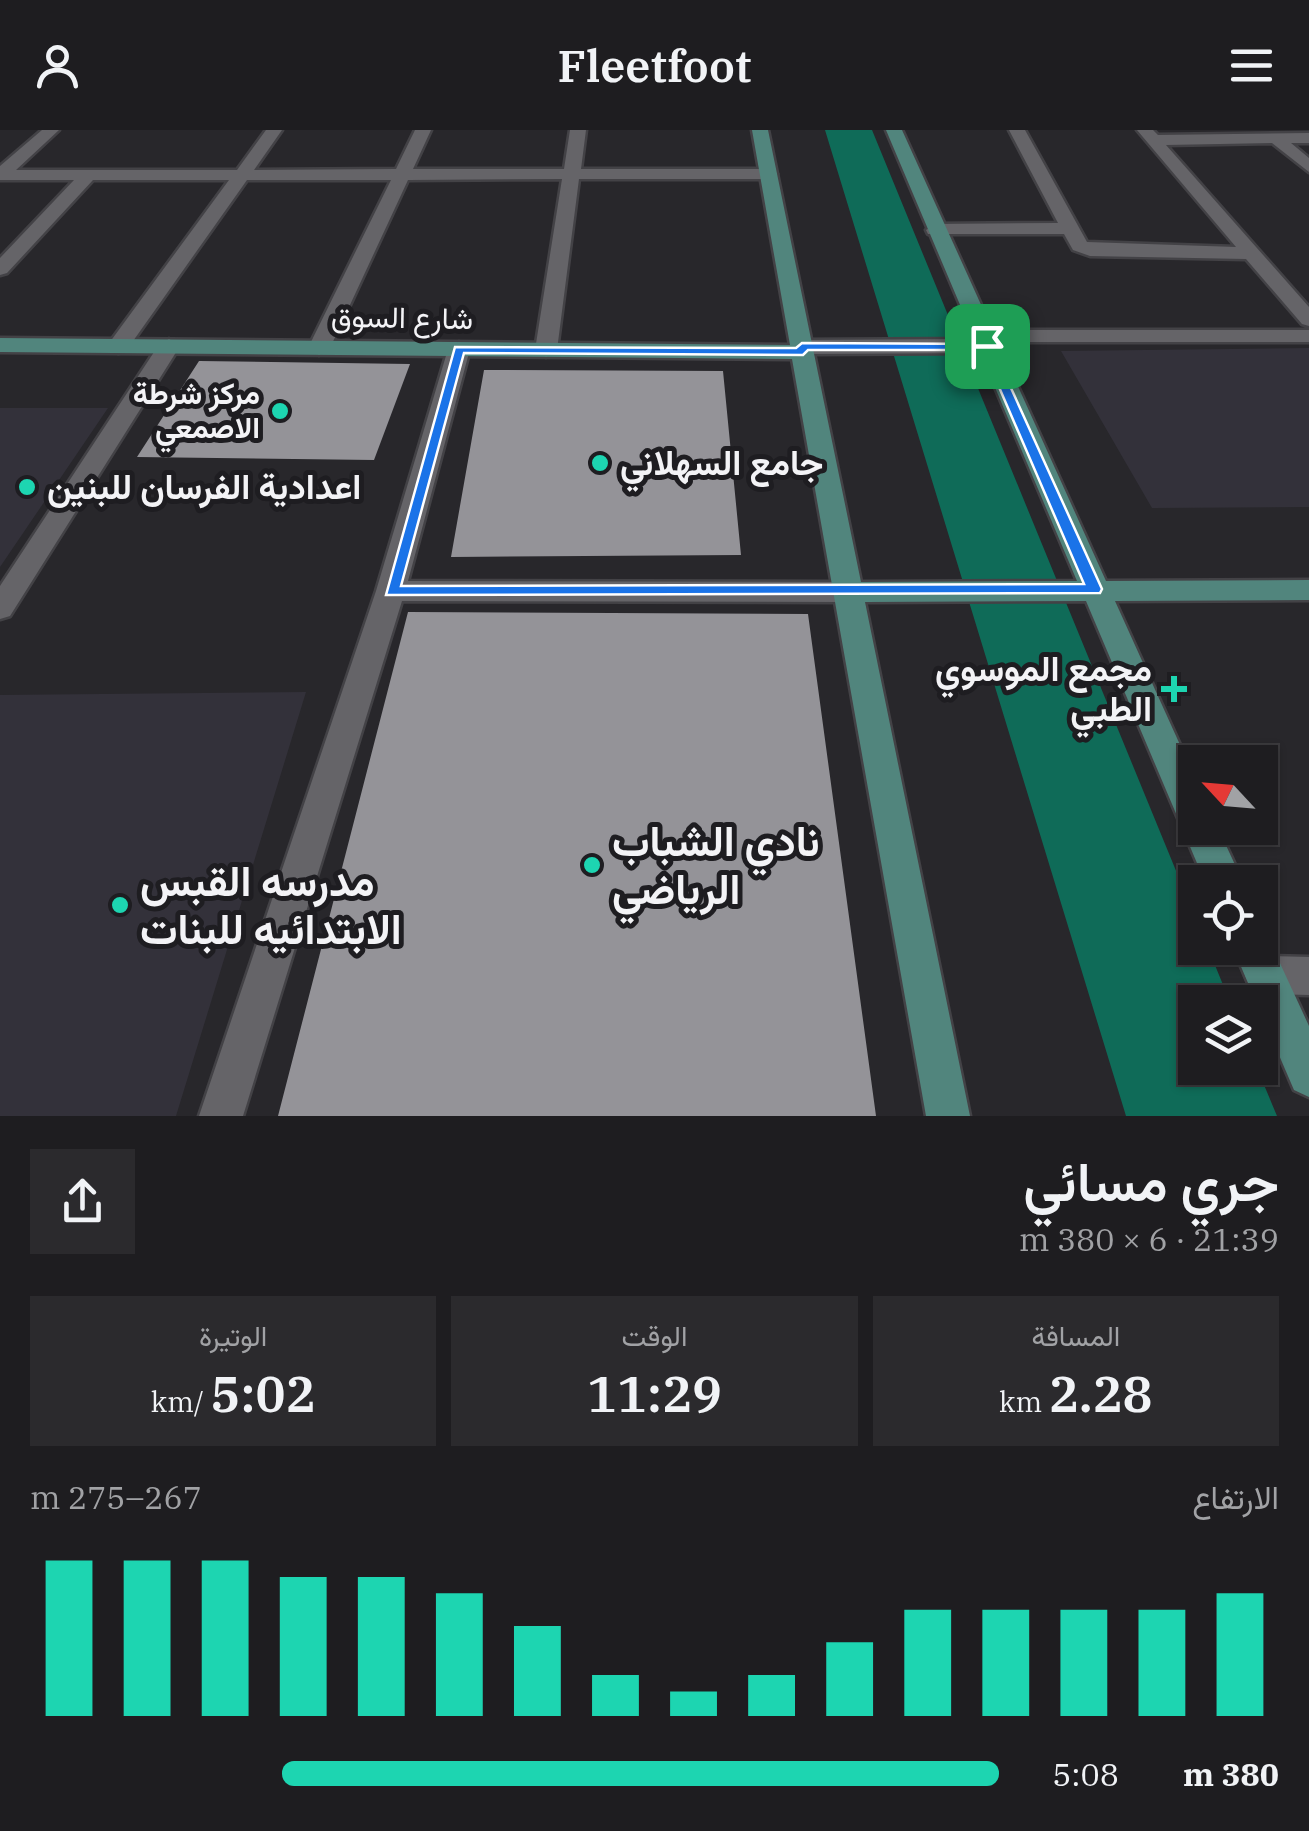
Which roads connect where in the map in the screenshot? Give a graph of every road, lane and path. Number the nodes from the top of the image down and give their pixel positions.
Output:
1 (51, 130) edge
2 (274, 130) edge
3 (423, 130) edge
4 (578, 130) edge
5 (760, 130) edge
6 (894, 130) edge
7 (1018, 130) edge
8 (1150, 135) edge
9 (1309, 138) edge
10 (1278, 140) junction
11 (1309, 167) edge
12 (242, 174) junction
13 (402, 174) junction
14 (571, 174) junction
15 (769, 174) junction
16 (0, 175) edge
17 (88, 175) junction
18 (1070, 228) junction
19 (935, 230) junction
20 (1248, 253) junction
21 (0, 268) edge
22 (1309, 320) edge
23 (1309, 336) edge
24 (985, 341) junction
25 (0, 345) edge
26 (118, 346) junction
27 (168, 346) junction
28 (319, 348) junction
29 (459, 349) junction
30 (802, 349) junction
31 (546, 350) junction
32 (1094, 589) junction
33 (1309, 590) edge
34 (391, 592) junction
35 (848, 592) junction
36 (0, 609) edge
37 (1178, 779) edge
38 (1261, 965) edge
39 (1272, 965) edge
40 (1309, 976) edge
41 (1309, 1074) edge
42 (221, 1116) edge
43 (948, 1116) edge

1 - 16 street
2 - 12 street
3 - 13 street
4 - 14 street
5 - 15 street
6 - 19 street
7 - 18 street
8 - 10 street
8 - 20 street
9 - 10 street
10 - 11 street
12 - 13 street
12 - 17 street
12 - 26 street
13 - 14 street
13 - 28 street
14 - 15 street
14 - 31 street
15 - 30 street
16 - 17 street
17 - 21 street
18 - 19 street
18 - 20 street
19 - 24 street
20 - 22 street
23 - 24 street
24 - 30 street
24 - 32 street
25 - 26 street, شارع السوق
26 - 27 street, شارع السوق
27 - 28 street, شارع السوق
27 - 36 street
28 - 29 street, شارع السوق
29 - 31 street, شارع السوق
29 - 34 street
30 - 31 street, شارع السوق
30 - 35 street
32 - 33 street
32 - 35 street
32 - 37 street
34 - 35 street
34 - 42 street
35 - 43 street
38 - 41 street
39 - 40 street

